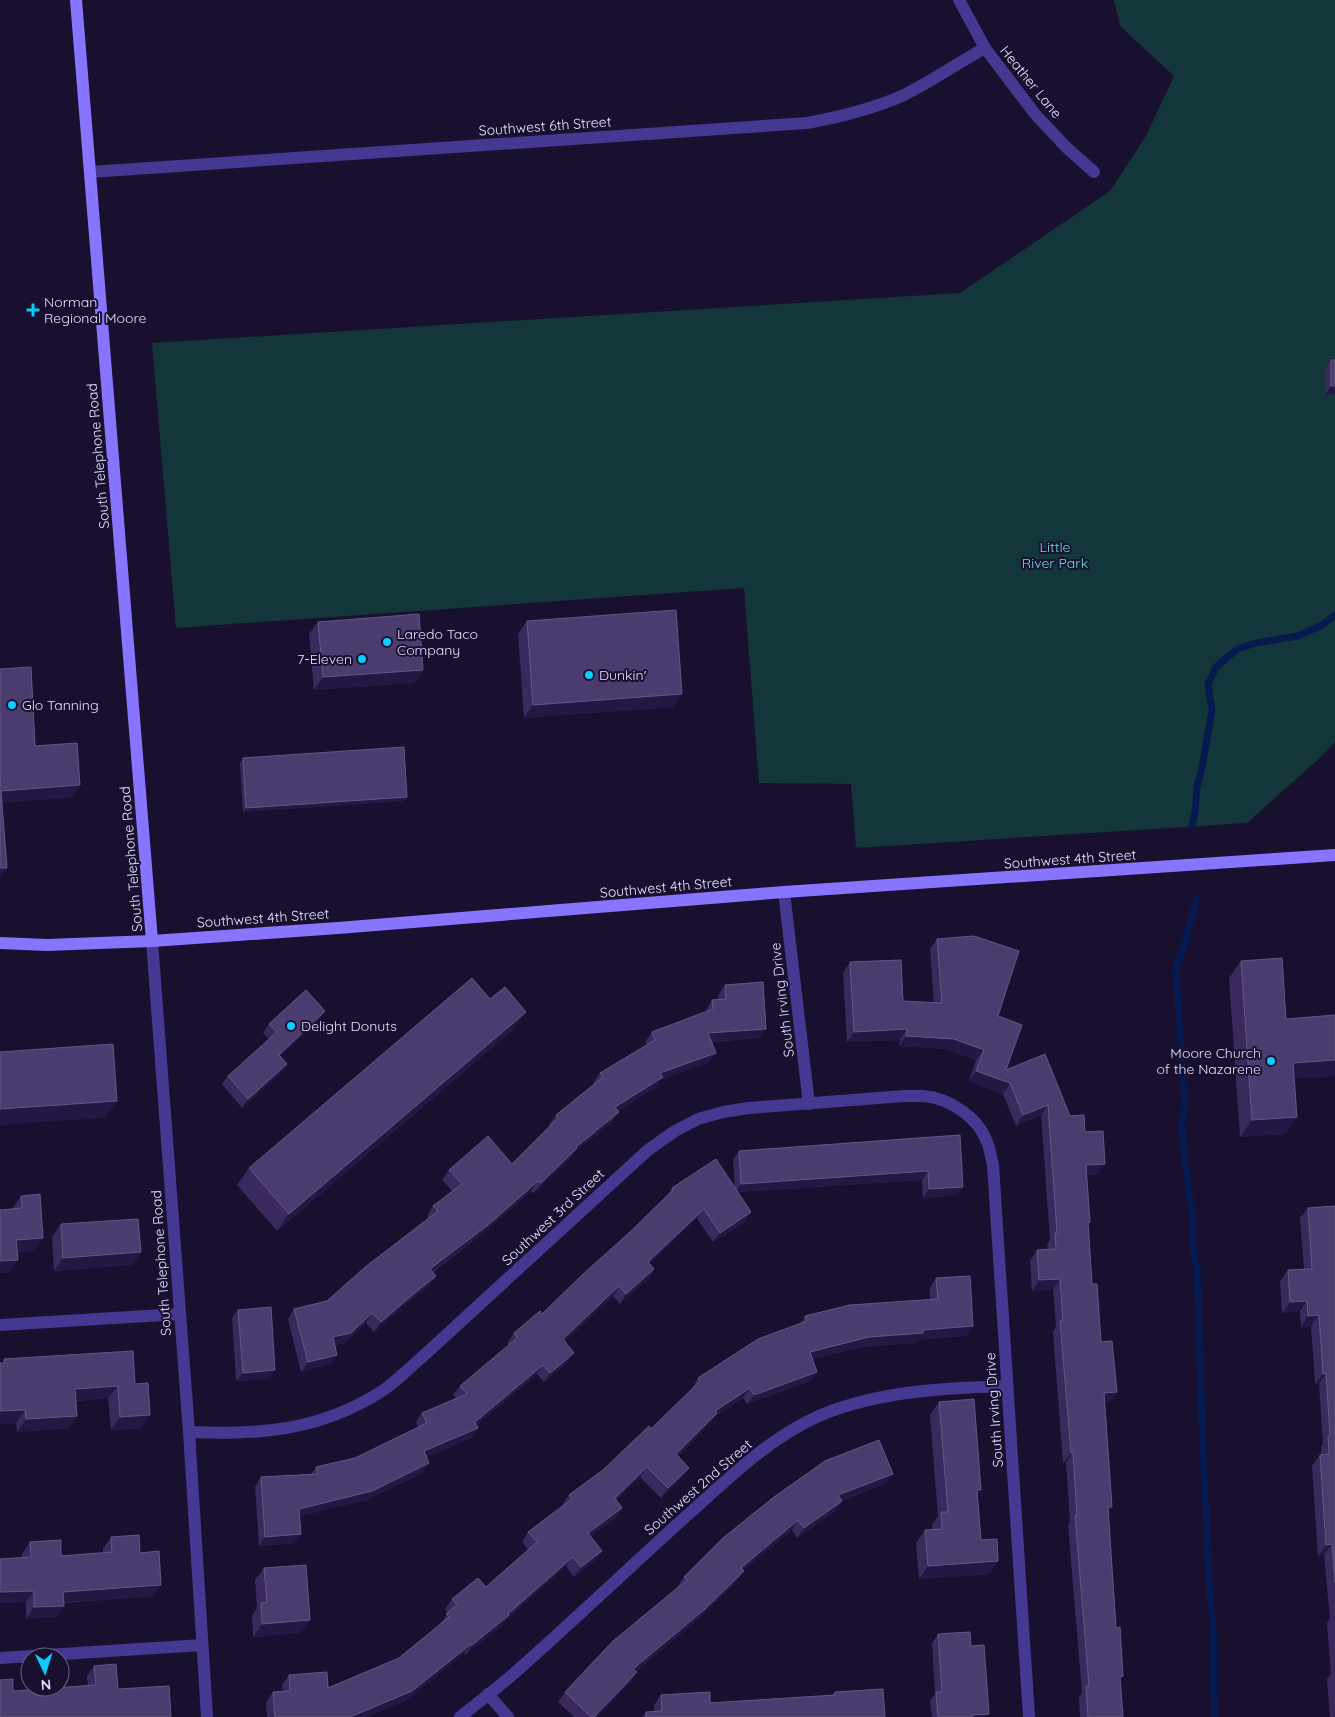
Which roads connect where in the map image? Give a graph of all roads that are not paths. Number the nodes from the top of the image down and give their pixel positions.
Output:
1 (76, 0) edge
2 (959, 0) edge
3 (985, 48) junction
4 (90, 172) junction
5 (1094, 172) dead end
6 (1335, 855) edge
7 (784, 892) junction
8 (152, 941) junction
9 (0, 943) edge
10 (809, 1104) junction
11 (963, 1111) joint
12 (179, 1314) junction
13 (0, 1325) edge
14 (1007, 1386) junction
15 (188, 1432) junction
16 (202, 1645) junction
17 (0, 1658) edge
18 (488, 1694) junction
19 (207, 1717) edge
20 (460, 1717) edge
21 (508, 1717) edge
22 (1029, 1717) edge

1 - 4 main road, South Telephone Road
2 - 3 street, Heather Lane
3 - 4 street, Southwest 6th Street
3 - 5 street, Heather Lane
4 - 8 main road, South Telephone Road
6 - 7 main road, Southwest 4th Street
7 - 8 main road, Southwest 4th Street
7 - 10 street, South Irving Drive
8 - 9 main road, Southwest 4th Street
8 - 12 street, South Telephone Road
10 - 11 street, Southwest 3rd Street
10 - 15 street, Southwest 3rd Street
11 - 14 street, South Irving Drive
12 - 13 street
12 - 15 street, South Telephone Road
14 - 18 street, Southwest 2nd Street
14 - 22 street, South Irving Drive
15 - 16 street, South Telephone Road
16 - 17 street
16 - 19 street, South Telephone Road
18 - 20 street, Southwest 2nd Street
18 - 21 street

